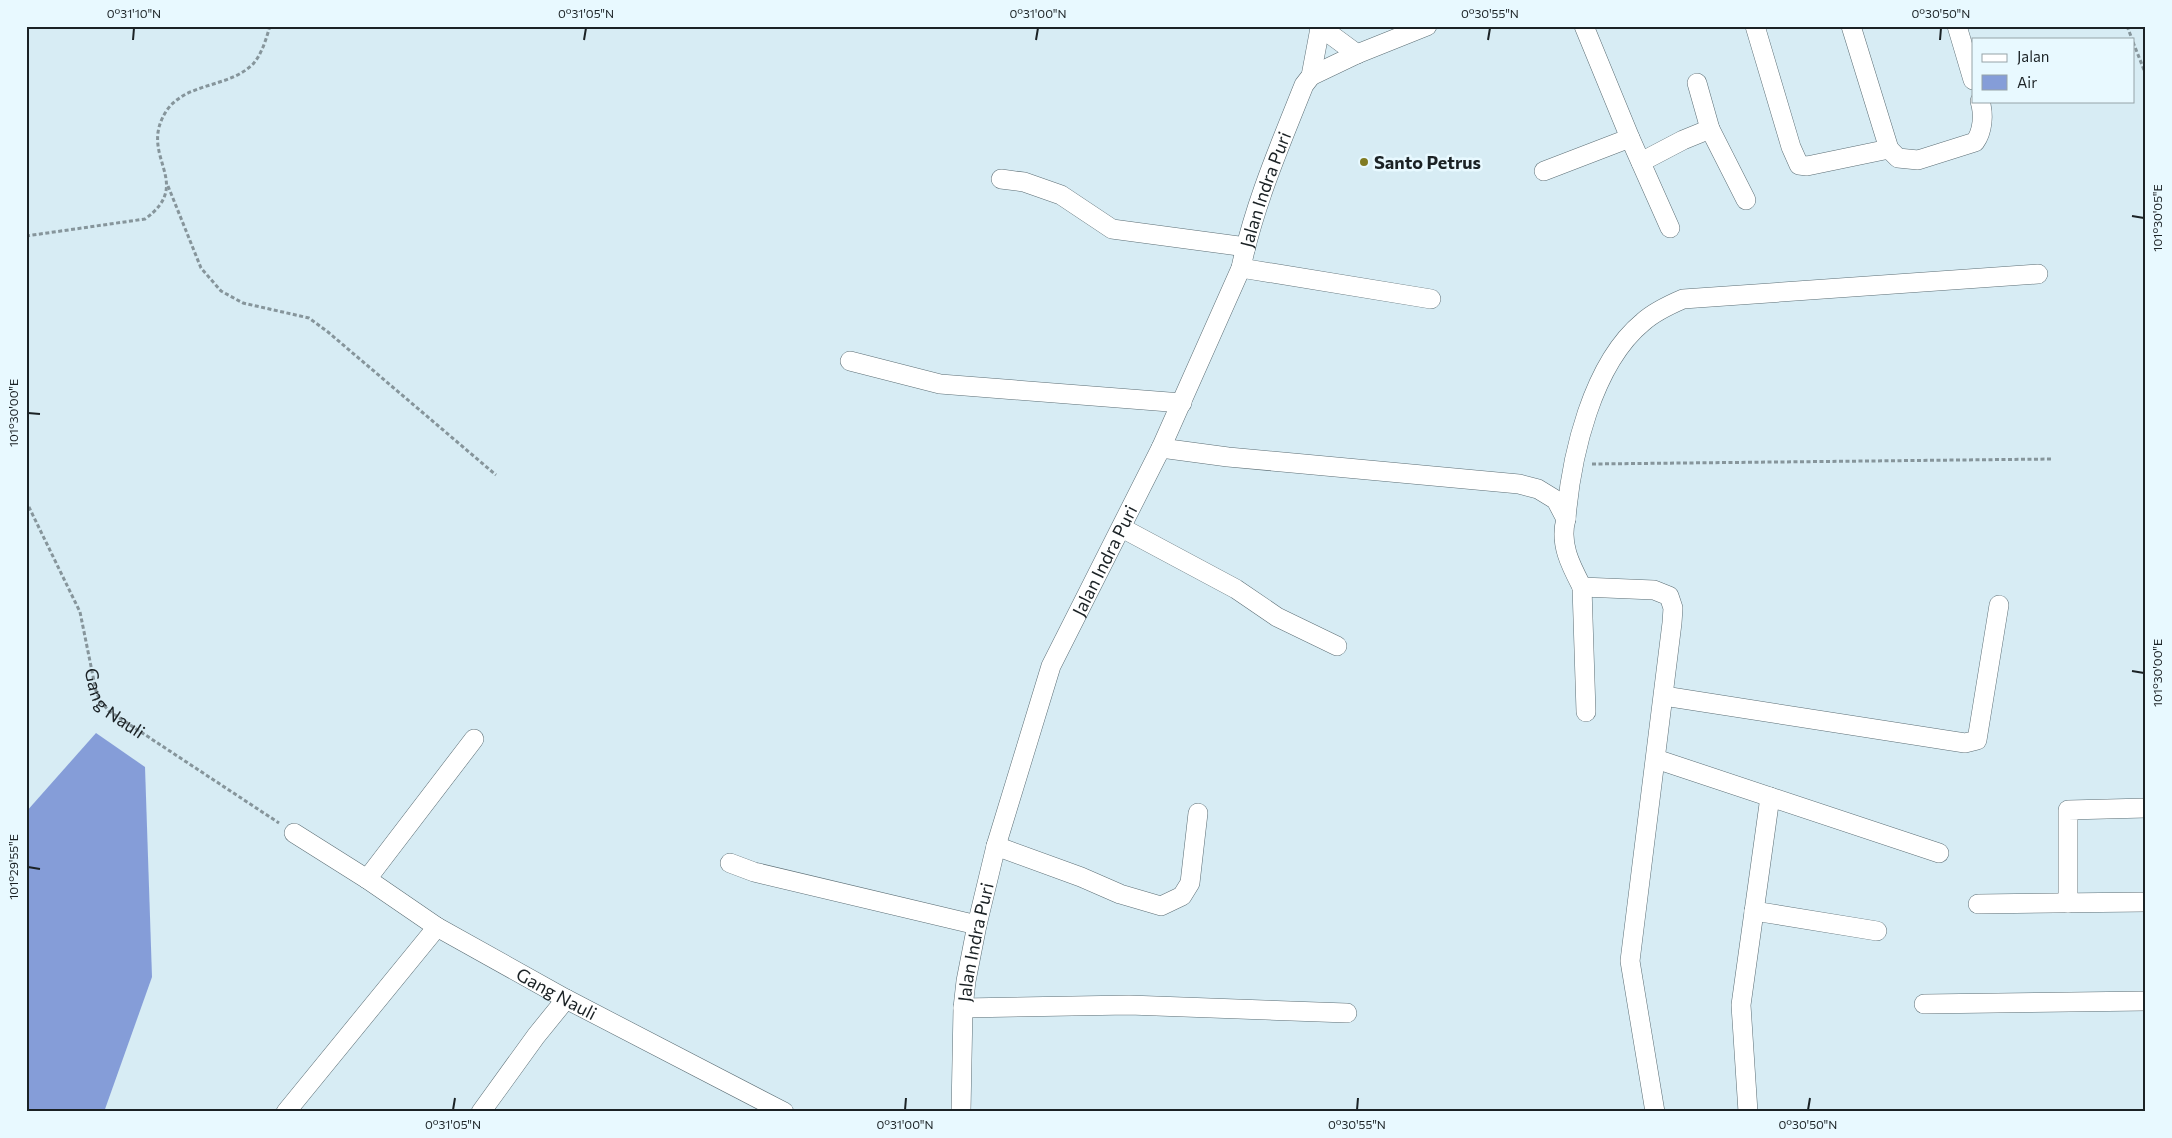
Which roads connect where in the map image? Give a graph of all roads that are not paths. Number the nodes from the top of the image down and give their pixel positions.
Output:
1 (1427, 26) edge
2 (1584, 26) edge
3 (1755, 26) edge
4 (1851, 26) edge
5 (1956, 26) edge
6 (1320, 27) edge
7 (1358, 54) junction
8 (1311, 76) junction
9 (1972, 77) edge
10 (1697, 83) dead end
11 (1980, 102) edge
12 (1710, 129) junction
13 (1630, 138) junction
14 (1889, 149) junction
15 (1641, 162) junction
16 (1544, 171) dead end
17 (1001, 179) dead end
18 (1746, 200) dead end
19 (1670, 228) dead end
20 (1246, 247) junction
21 (1241, 268) junction
22 (2038, 274) dead end
23 (1431, 299) dead end
24 (850, 361) dead end
25 (1182, 403) junction
26 (1161, 448) junction
27 (1566, 519) junction
28 (1122, 528) junction
29 (1582, 588) junction
30 (1999, 605) dead end
31 (1337, 646) dead end
32 (1664, 696) junction
33 (1586, 712) dead end
34 (474, 739) dead end
35 (1656, 759) junction
36 (1770, 796) junction
37 (2146, 808) edge
38 (1198, 814) dead end
39 (294, 833) road end
40 (996, 846) junction
41 (1939, 853) dead end
42 (730, 863) dead end
43 (367, 879) junction
44 (2068, 902) junction
45 (2146, 902) edge
46 (1978, 904) dead end
47 (1754, 911) junction
48 (977, 925) junction
49 (437, 927) junction
50 (1877, 931) dead end
51 (566, 999) junction
52 (2146, 1001) edge
53 (1924, 1004) dead end
54 (964, 1008) junction
55 (1347, 1013) dead end
56 (286, 1112) edge
57 (481, 1112) edge
58 (784, 1112) edge
59 (961, 1112) edge
60 (1655, 1112) edge
61 (1748, 1112) edge

1 - 7 street
2 - 13 street
3 - 14 street
4 - 14 street
5 - 9 street
6 - 7 street
6 - 8 street, Jalan Indra Puri
7 - 8 street
8 - 20 street, Jalan Indra Puri
10 - 12 street
11 - 14 street
12 - 15 street
12 - 18 street
13 - 15 street
13 - 16 street
15 - 19 street
17 - 20 street
20 - 21 street, Jalan Indra Puri
21 - 23 street
21 - 25 street, Jalan Indra Puri
22 - 27 street
24 - 25 street
25 - 26 street, Jalan Indra Puri
26 - 27 street
26 - 28 street, Jalan Indra Puri
27 - 29 street
28 - 31 street
28 - 40 street, Jalan Indra Puri
29 - 32 street
29 - 33 street
30 - 32 street
32 - 35 street
34 - 43 street
35 - 36 street
35 - 60 street
36 - 41 street
36 - 47 street
37 - 44 street
38 - 40 street
39 - 43 street, Gang Nauli
40 - 48 street, Jalan Indra Puri
42 - 48 street
43 - 49 street, Gang Nauli
44 - 45 street
44 - 46 street
47 - 50 street
47 - 61 street
48 - 54 street, Jalan Indra Puri
49 - 51 street, Gang Nauli
49 - 56 street
51 - 57 street
51 - 58 street, Gang Nauli
52 - 53 street
54 - 55 street
54 - 59 street, Jalan Indra Puri

